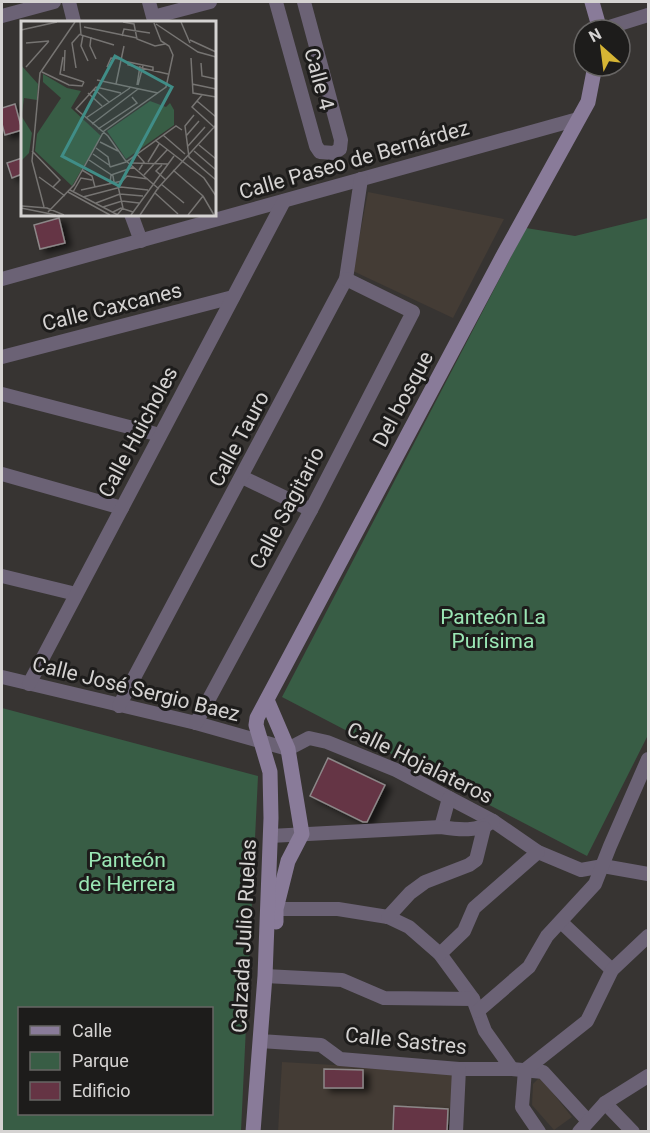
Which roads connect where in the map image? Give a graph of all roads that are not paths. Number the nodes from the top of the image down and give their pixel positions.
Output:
1 (54, 2) edge
2 (69, 2) edge
3 (149, 2) edge
4 (210, 2) edge
5 (276, 2) edge
6 (304, 2) edge
7 (592, 2) edge
8 (648, 15) edge
9 (2, 16) edge
10 (597, 18) edge
11 (632, 20) edge
12 (74, 21) edge
13 (593, 78) edge
14 (578, 119) junction
15 (361, 179) junction
16 (284, 201) junction
17 (132, 216) edge
18 (141, 241) junction
19 (2, 279) edge
20 (346, 279) junction
21 (233, 297) junction
22 (2, 357) edge
23 (2, 394) edge
24 (160, 435) junction
25 (2, 474) edge
26 (242, 477) junction
27 (122, 508) junction
28 (310, 510) junction
29 (2, 576) edge
30 (76, 594) junction
31 (2, 677) edge
32 (28, 684) junction
33 (267, 700) junction
34 (119, 706) junction
35 (196, 723) junction
36 (261, 743) junction
37 (288, 749) junction
38 (648, 763) edge
39 (449, 798) junction
40 (488, 824) junction
41 (441, 827) junction
42 (302, 834) junction
43 (270, 836) junction
44 (538, 852) junction
45 (603, 866) junction
46 (647, 871) edge
47 (272, 909) junction
48 (388, 917) junction
49 (561, 922) junction
50 (648, 936) edge
51 (440, 954) junction
52 (612, 970) junction
53 (269, 976) junction
54 (476, 1005) junction
55 (264, 1042) junction
56 (459, 1069) junction
57 (518, 1069) junction
58 (648, 1076) edge
59 (605, 1103) junction
60 (583, 1126) edge
61 (253, 1131) edge
62 (262, 1131) edge
63 (456, 1131) edge
64 (539, 1131) edge
65 (633, 1131) edge

1 - 9 street
2 - 12 street
3 - 4 street
5 - 6 street, Calle 4
7 - 10 main road
8 - 11 street
13 - 14 main road, Del bosque
14 - 15 street, Calle Paseo de Bernárdez
14 - 33 main road, Del bosque
15 - 16 street, Calle Paseo de Bernárdez
15 - 20 street, Calle Tauro
16 - 18 street, Calle Paseo de Bernárdez
16 - 21 street, Calle Huicholes
17 - 18 street
18 - 19 street, Calle Paseo de Bernárdez
20 - 26 street, Calle Tauro
20 - 28 street, Calle Sagitario
21 - 22 street, Calle Caxcanes
21 - 24 street, Calle Huicholes
23 - 24 street
24 - 27 street, Calle Huicholes
25 - 27 street
26 - 28 street
26 - 34 street, Calle Tauro
27 - 30 street, Calle Huicholes
28 - 35 street, Calle Sagitario
29 - 30 street
30 - 32 street, Calle Huicholes
31 - 32 street, Calle José Sergio Baez
32 - 34 street, Calle José Sergio Baez
33 - 36 main road, Del bosque
33 - 37 main road
34 - 35 street, Calle José Sergio Baez
35 - 36 street, Calle José Sergio Baez
36 - 37 street
36 - 43 main road, Calzada Julio Ruelas
37 - 39 street, Calle Hojalateros
37 - 42 main road
38 - 45 street
39 - 40 street, Calle Hojalateros
39 - 41 street
40 - 41 street, Calle Hojalateros
40 - 44 street, Calle Hojalateros
40 - 48 street
41 - 42 street, Calle Hojalateros
42 - 43 street, Calle Hojalateros
42 - 47 main road, Calzada Julio Ruelas
43 - 47 main road, Calzada Julio Ruelas
44 - 45 street, Calle Hojalateros
44 - 51 street
45 - 46 street, Calle Hojalateros
45 - 49 street
47 - 48 street
47 - 53 main road, Calzada Julio Ruelas
48 - 51 street
49 - 52 street
49 - 54 street
50 - 52 street
51 - 54 street
52 - 57 street
53 - 54 street
53 - 55 main road, Calzada Julio Ruelas
54 - 57 street
55 - 56 street, Calle Sastres
55 - 61 main road, Calzada Julio Ruelas
55 - 62 main road, Calzada Julio Ruelas
56 - 57 street, Calle Sastres
56 - 63 street
57 - 60 street, Calle Sastres
57 - 64 street
58 - 59 street
59 - 60 street
59 - 65 street

